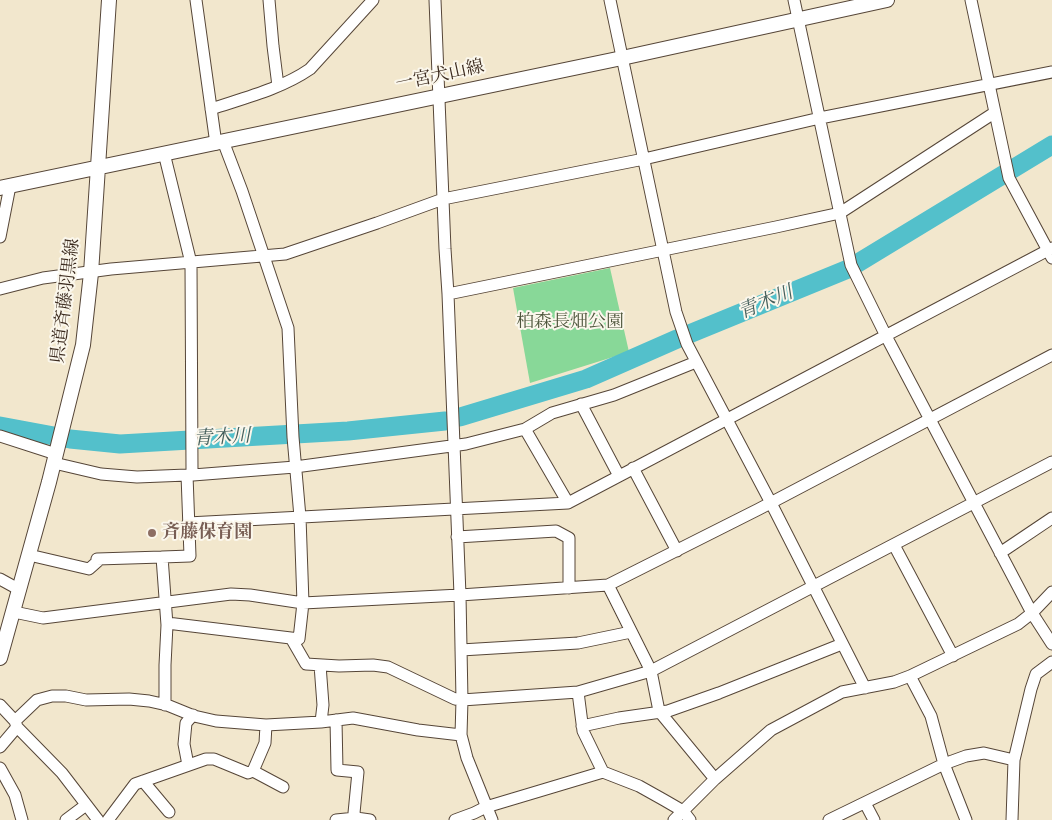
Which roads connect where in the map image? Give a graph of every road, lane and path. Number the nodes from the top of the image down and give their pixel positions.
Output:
1 (109, 0) edge
2 (196, 0) edge
3 (269, 0) edge
4 (373, 0) edge
5 (434, 0) edge
6 (610, 0) edge
7 (794, 0) edge
8 (887, 0) edge
9 (971, 0) edge
10 (798, 19) junction
11 (622, 58) junction
12 (1052, 72) edge
13 (988, 85) junction
14 (278, 86) junction
15 (439, 95) junction
16 (211, 109) junction
17 (994, 113) junction
18 (820, 118) junction
19 (220, 142) junction
20 (164, 154) junction
21 (644, 158) junction
22 (99, 167) junction
23 (5, 187) edge
24 (443, 199) junction
25 (840, 213) junction
26 (0, 237) edge
27 (664, 250) junction
28 (1051, 252) edge
29 (262, 256) junction
30 (191, 262) junction
31 (91, 273) junction
32 (0, 289) edge
33 (448, 294) junction
34 (886, 336) junction
35 (1052, 355) edge
36 (696, 362) junction
37 (581, 404) junction
38 (726, 419) junction
39 (930, 419) junction
40 (525, 429) junction
41 (0, 436) edge
42 (453, 446) junction
43 (55, 459) junction
44 (1052, 462) edge
45 (295, 467) junction
46 (633, 468) junction
47 (190, 475) junction
48 (619, 476) junction
49 (974, 502) junction
50 (568, 503) junction
51 (771, 503) junction
52 (456, 510) junction
53 (300, 517) junction
54 (1052, 518) edge
55 (188, 523) junction
56 (457, 537) junction
57 (894, 545) junction
58 (677, 551) junction
59 (1000, 553) junction
60 (29, 555) junction
61 (162, 557) junction
62 (0, 579) edge
63 (608, 585) junction
64 (569, 588) junction
65 (813, 588) junction
66 (20, 590) junction
67 (1052, 592) edge
68 (460, 596) junction
69 (165, 603) junction
70 (303, 604) junction
71 (14, 612) junction
72 (1032, 613) junction
73 (167, 623) junction
74 (4, 630) edge
75 (631, 632) junction
76 (291, 638) junction
77 (842, 644) junction
78 (1052, 644) edge
79 (461, 650) junction
80 (953, 656) junction
81 (0, 658) edge
82 (1052, 662) edge
83 (320, 665) junction
84 (651, 671) junction
85 (910, 676) junction
86 (865, 688) junction
87 (578, 692) junction
88 (462, 700) junction
89 (165, 704) junction
90 (0, 705) edge
91 (659, 711) junction
92 (193, 715) junction
93 (336, 720) junction
94 (321, 722) junction
95 (16, 724) junction
96 (266, 725) junction
97 (582, 726) junction
98 (461, 735) junction
99 (0, 747) edge
100 (1014, 760) junction
101 (188, 764) junction
102 (944, 764) junction
103 (0, 768) edge
104 (253, 771) junction
105 (603, 772) junction
106 (715, 779) junction
107 (143, 781) junction
108 (283, 788) dead end
109 (865, 803) junction
110 (86, 805) junction
111 (486, 807) junction
112 (169, 812) dead end
113 (686, 816) edge
114 (356, 818) junction
115 (22, 820) edge
116 (66, 820) edge
117 (98, 820) edge
118 (108, 820) edge
119 (336, 820) edge
120 (370, 820) edge
121 (455, 820) edge
122 (492, 820) edge
123 (674, 820) edge
124 (829, 820) edge
125 (874, 820) edge
126 (966, 820) edge
127 (1012, 820) edge

1 - 22 main road, 県道斉藤羽黒線
2 - 16 street
3 - 14 street
4 - 14 street
5 - 15 street
6 - 11 street
7 - 10 street
8 - 10 main road, 一宮犬山線
9 - 13 street
10 - 11 main road, 一宮犬山線
10 - 18 street
11 - 15 main road, 一宮犬山線
11 - 21 street
12 - 13 street
13 - 17 street
13 - 18 street
14 - 16 street
15 - 19 main road, 一宮犬山線
15 - 24 street
16 - 19 street
17 - 25 street
17 - 28 street
18 - 21 street
18 - 25 street
19 - 20 main road, 一宮犬山線
19 - 29 street
20 - 22 main road, 一宮犬山線
20 - 30 street
21 - 24 street
21 - 27 street
22 - 23 main road, 一宮犬山線
22 - 31 main road, 県道斉藤羽黒線
23 - 26 street
24 - 29 street
24 - 33 street
25 - 27 street
25 - 34 street
27 - 33 street
27 - 36 street
28 - 34 street
29 - 30 street
29 - 45 street
30 - 31 street
30 - 47 street
31 - 32 street
31 - 43 main road, 県道斉藤羽黒線
33 - 42 street
34 - 38 street
34 - 39 street
35 - 39 street
36 - 37 street
36 - 38 street
37 - 40 street
37 - 48 street
38 - 46 street
38 - 51 street
39 - 49 street
39 - 51 street
40 - 42 street
40 - 50 street
41 - 43 street
42 - 45 street
42 - 52 street
43 - 47 street
43 - 60 main road, 県道斉藤羽黒線
44 - 49 street
45 - 47 street
45 - 53 street
46 - 48 street
46 - 58 street
47 - 55 street
48 - 50 street
49 - 57 street
49 - 59 street
50 - 52 street
51 - 58 street
51 - 65 street
52 - 53 street
52 - 56 street
53 - 55 street
53 - 70 street
54 - 59 street
55 - 61 street
56 - 64 street
56 - 68 street
57 - 65 street
57 - 80 street
58 - 63 street
59 - 72 street
60 - 61 street
60 - 66 main road, 県道斉藤羽黒線
61 - 69 street
62 - 66 street
63 - 64 street
63 - 75 street
64 - 68 street
65 - 77 street
65 - 84 street
66 - 71 main road, 県道斉藤羽黒線
67 - 72 street
68 - 70 street
68 - 79 street
69 - 70 street
69 - 71 street
69 - 73 street
70 - 76 street
71 - 74 main road, 県道斉藤羽黒線
72 - 78 street
72 - 80 street
73 - 76 street
73 - 89 street
74 - 81 main road, 県道斉藤羽黒線
75 - 79 street
75 - 84 street
76 - 83 street
77 - 86 street
77 - 91 street
79 - 88 street
80 - 85 street
82 - 100 street
83 - 88 street
83 - 94 street
84 - 87 street
84 - 91 street
85 - 86 street
85 - 102 street
86 - 106 street
87 - 88 street
87 - 97 street
88 - 98 street
89 - 92 street
89 - 95 street
90 - 95 street
91 - 97 street
91 - 106 street
92 - 96 street
92 - 101 street
93 - 94 street
93 - 98 street
93 - 114 street
94 - 96 street
95 - 99 street
95 - 110 street
96 - 104 street
97 - 105 street
98 - 111 street
100 - 102 street
100 - 127 street
101 - 104 street
101 - 107 street
102 - 109 street
102 - 126 street
103 - 115 street
104 - 108 street
105 - 111 street
105 - 113 street
106 - 113 street
107 - 112 street
107 - 118 street
109 - 124 street
109 - 125 street
110 - 116 street
110 - 117 street
111 - 121 street
111 - 122 street
113 - 123 street
114 - 119 street
114 - 120 street

